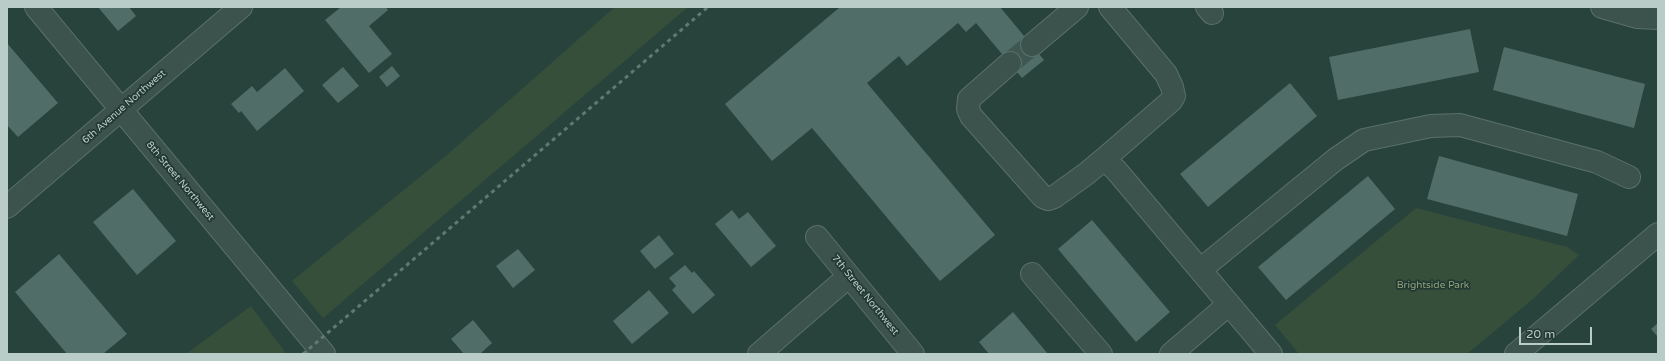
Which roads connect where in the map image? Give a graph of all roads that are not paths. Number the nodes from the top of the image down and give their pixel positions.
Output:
1 (36, 7) edge
2 (241, 7) edge
3 (1077, 7) edge
4 (1110, 7) edge
5 (1602, 7) edge
6 (1658, 18) edge
7 (1032, 45) tunnel mouth
8 (1010, 63) tunnel mouth
9 (121, 110) junction
10 (1104, 159) junction
11 (1629, 177) dead end
12 (7, 207) edge
13 (1658, 234) edge
14 (817, 236) dead end
15 (1200, 270) junction
16 (1032, 274) dead end
17 (849, 276) junction
18 (1229, 304) junction
19 (324, 354) edge
20 (759, 354) edge
21 (913, 354) edge
22 (1101, 354) edge
23 (1170, 354) edge
24 (1271, 354) edge
25 (1516, 354) edge

1 - 9 street, 8th Street Northwest
2 - 9 street, 6th Avenue Northwest
3 - 7 street
4 - 10 street
5 - 6 street
8 - 10 street
9 - 12 street, 6th Avenue Northwest
9 - 19 street, 8th Street Northwest
10 - 15 street
11 - 15 street
13 - 25 street
14 - 17 street, 7th Street Northwest
15 - 18 street
16 - 22 street
17 - 20 street
17 - 21 street, 7th Street Northwest
18 - 23 street
18 - 24 street

